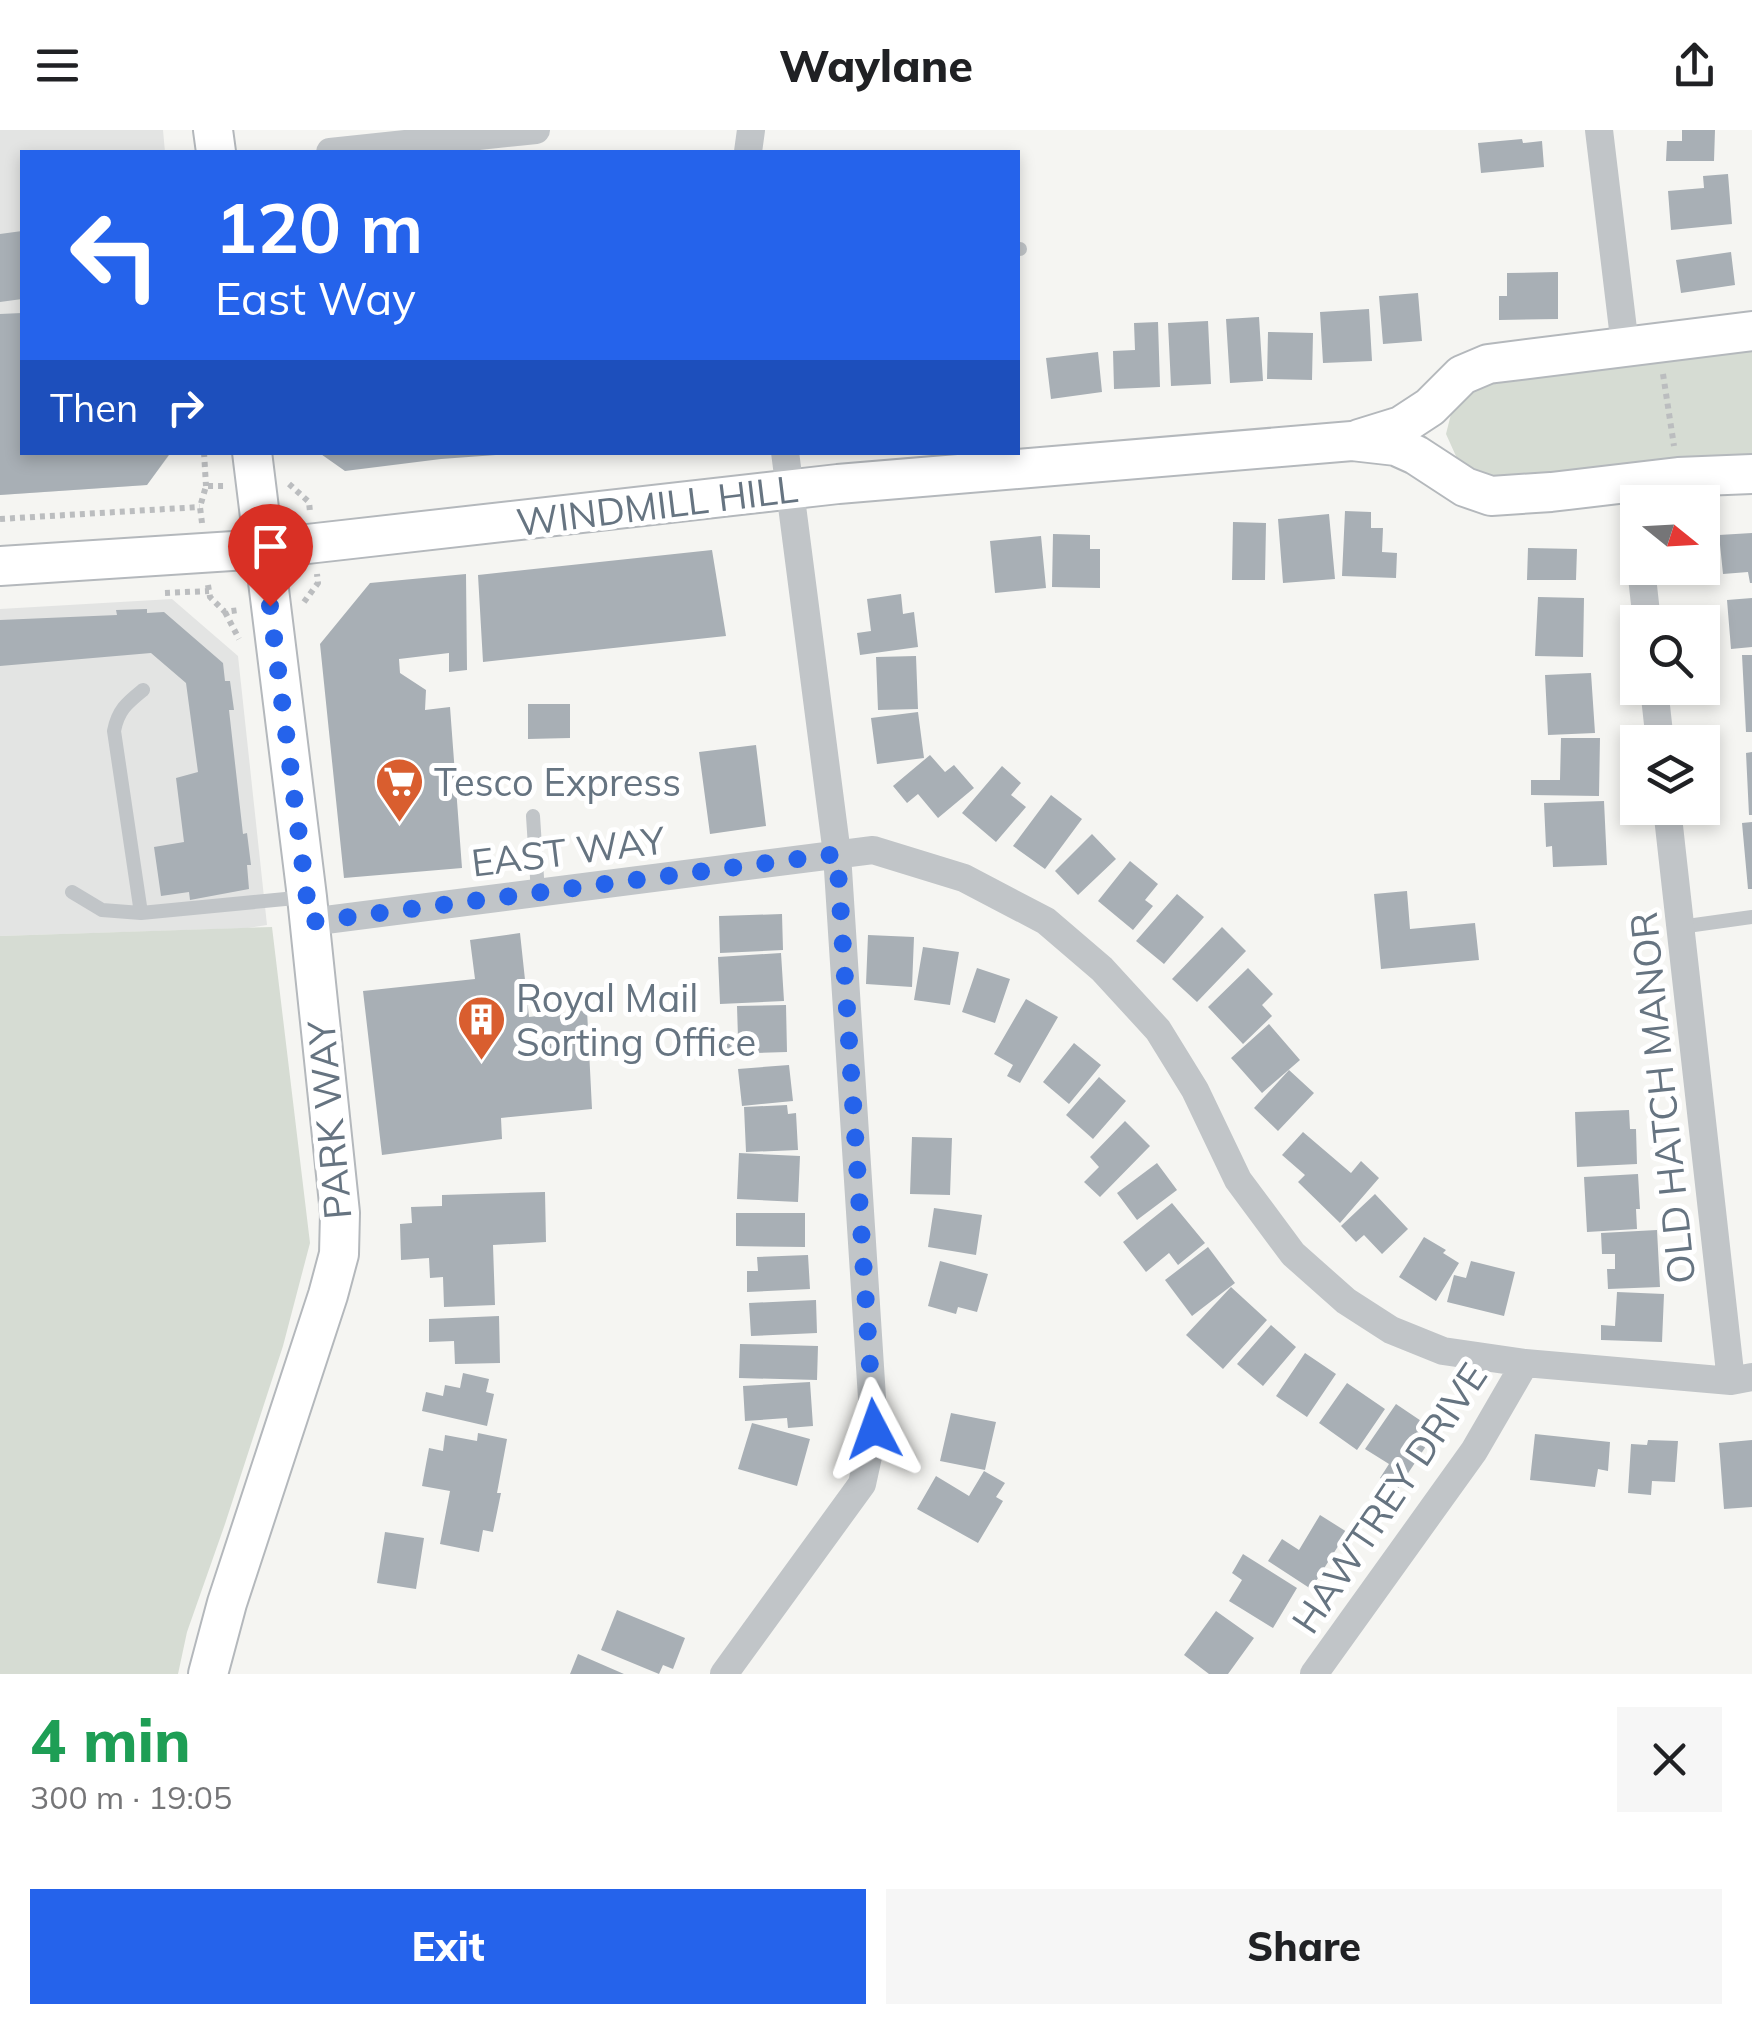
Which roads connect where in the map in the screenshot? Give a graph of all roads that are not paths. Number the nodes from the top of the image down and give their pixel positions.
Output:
1 (536, 130) edge
2 (1599, 130) edge
3 (492, 132) edge
4 (412, 136) edge
5 (340, 150) edge
6 (1752, 330) edge
7 (1625, 346) junction
8 (1352, 441) junction
9 (252, 455) edge
10 (788, 471) edge
11 (1752, 474) edge
12 (1631, 482) junction
13 (1631, 485) edge
14 (262, 549) junction
15 (0, 566) edge
16 (143, 690) dead end
17 (532, 816) dead end
18 (1669, 825) edge
19 (837, 854) junction
20 (72, 892) dead end
21 (538, 892) junction
22 (309, 910) junction
23 (141, 914) junction
24 (1752, 917) edge
25 (1680, 927) junction
26 (1525, 1362) junction
27 (1742, 1379) edge
28 (208, 1674) edge
29 (724, 1674) edge
30 (1314, 1674) edge

1 - 3 street
2 - 7 street
3 - 4 street
4 - 5 street
6 - 7 street, WINDMILL HILL
7 - 8 street, WINDMILL HILL
8 - 10 street, WINDMILL HILL
8 - 12 street, WINDMILL HILL
9 - 14 street, PARK WAY
10 - 14 street, WINDMILL HILL
10 - 19 street
11 - 12 street, WINDMILL HILL
12 - 13 street
14 - 15 street, WINDMILL HILL
14 - 22 street, PARK WAY
16 - 23 lane
17 - 21 lane
18 - 25 street, OLD HATCH MANOR
19 - 21 street, EAST WAY
19 - 26 street, EAST WAY
19 - 29 street
20 - 23 lane
21 - 22 street, EAST WAY
22 - 23 lane
22 - 28 street, PARK WAY
24 - 25 lane
25 - 27 street, OLD HATCH MANOR
26 - 27 street, EAST WAY
26 - 30 street, HAWTREY DRIVE

